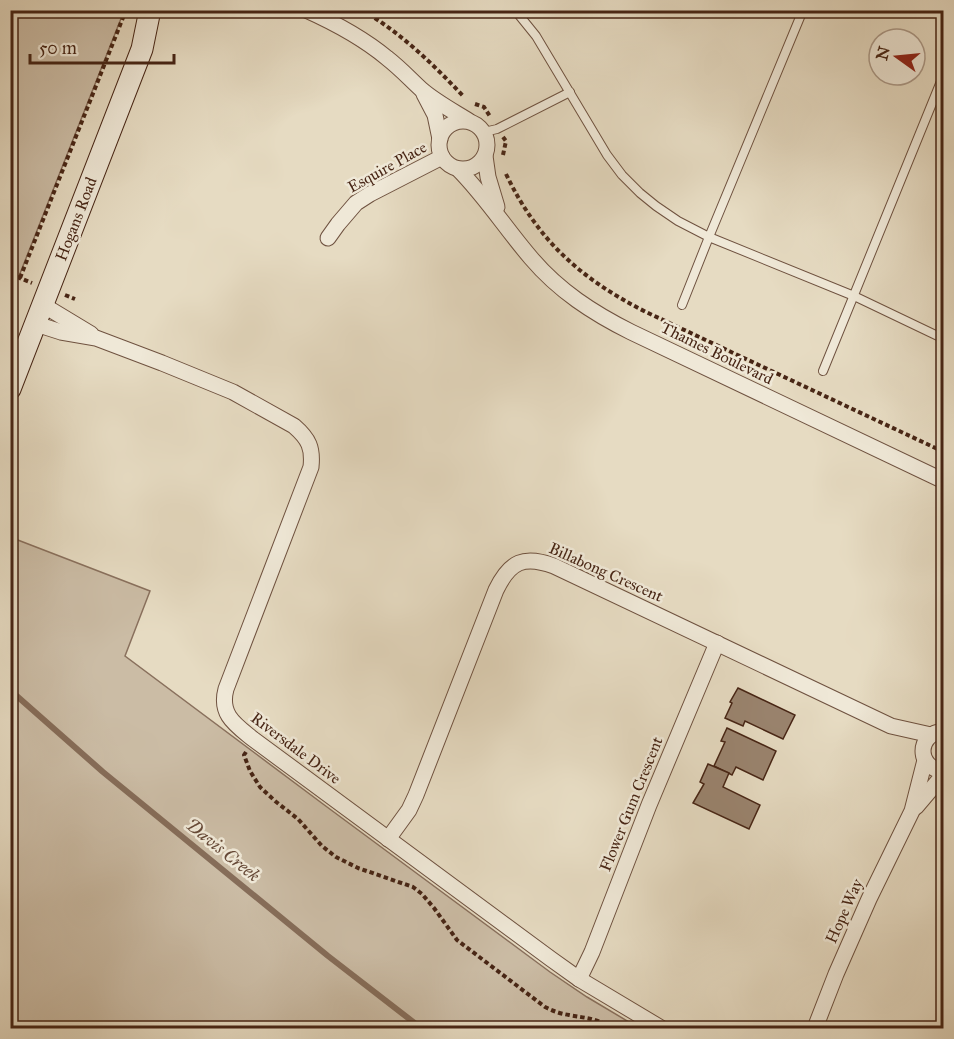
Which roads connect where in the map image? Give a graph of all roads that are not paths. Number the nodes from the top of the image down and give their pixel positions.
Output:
1 (150, 10) edge
2 (165, 10) edge
3 (306, 10) edge
4 (514, 10) edge
5 (803, 10) edge
6 (142, 49) junction
7 (944, 74) edge
8 (422, 90) junction
9 (570, 92) junction
10 (469, 121) junction
11 (491, 131) junction
12 (440, 139) junction
13 (485, 156) junction
14 (442, 157) junction
15 (458, 169) junction
16 (502, 221) junction
17 (328, 237) dead end
18 (708, 237) junction
19 (854, 296) junction
20 (682, 305) dead end
21 (40, 314) junction
22 (944, 339) edge
23 (823, 370) dead end
24 (10, 389) edge
25 (944, 480) edge
26 (717, 643) junction
27 (891, 726) junction
28 (940, 731) edge
29 (924, 758) junction
30 (944, 773) edge
31 (912, 812) junction
32 (388, 839) junction
33 (579, 979) junction
34 (661, 1029) edge
35 (815, 1029) edge

1 - 6 street, Hogans Road
2 - 6 street, Hogans Road
3 - 8 street
4 - 9 lane
5 - 18 lane
6 - 21 street, Hogans Road
7 - 19 lane
8 - 10 street
8 - 12 street
9 - 11 lane
9 - 18 lane
10 - 11 street
10 - 12 street
11 - 13 street
12 - 14 street
13 - 15 street
13 - 16 street, Thames Boulevard
14 - 15 street
14 - 17 street, Esquire Place
15 - 16 street, Thames Boulevard
16 - 25 street, Thames Boulevard
18 - 19 lane
18 - 20 lane
19 - 22 lane
19 - 23 lane
21 - 24 street, Hogans Road
21 - 32 street, Riversdale Drive
26 - 27 street, Billabong Crescent
26 - 32 street, Billabong Crescent
26 - 33 street, Flower Gum Crescent
27 - 28 street, Billabong Crescent
27 - 29 street, Billabong Crescent
28 - 29 street, Hope Way
29 - 30 street, Billabong Crescent
29 - 31 street, Hope Way
30 - 31 street, Hope Way
31 - 35 street, Hope Way
32 - 33 street, Riversdale Drive
33 - 34 street, Riversdale Drive

